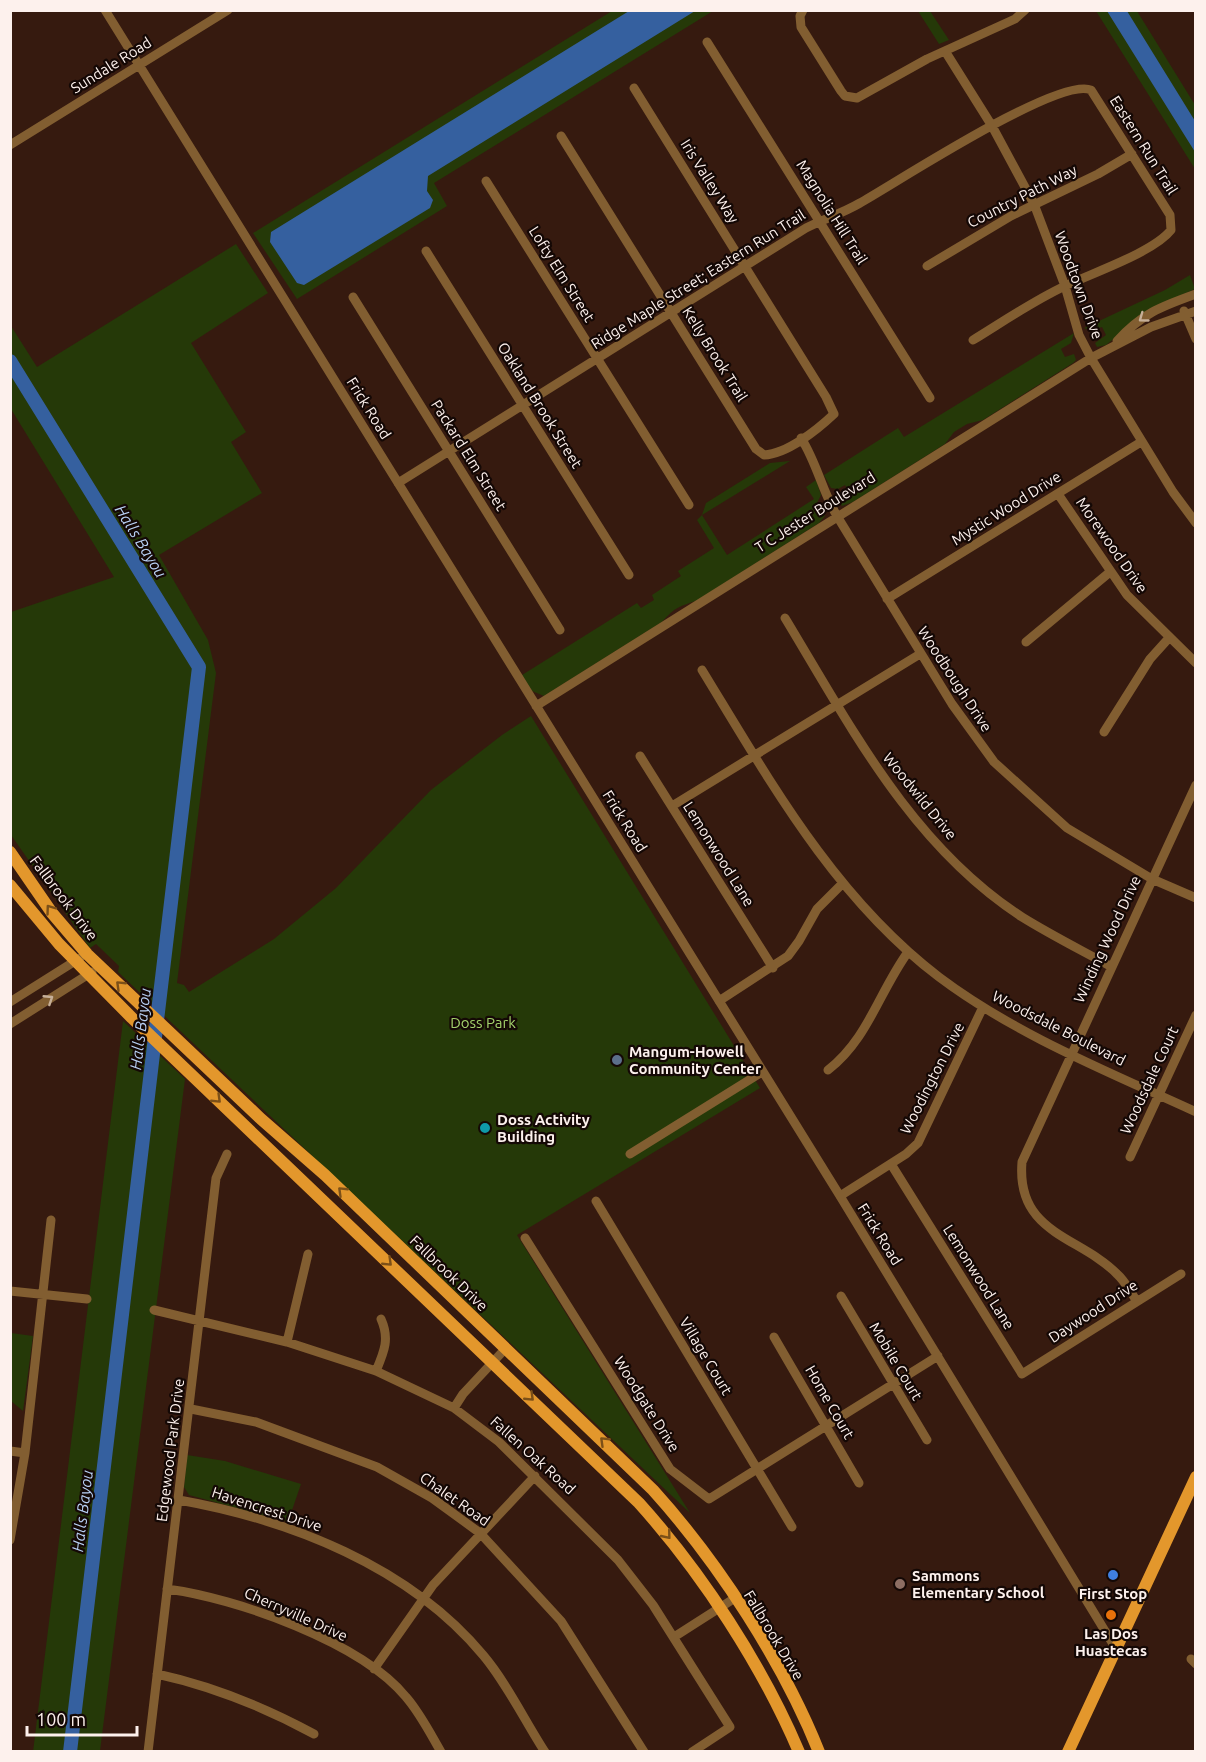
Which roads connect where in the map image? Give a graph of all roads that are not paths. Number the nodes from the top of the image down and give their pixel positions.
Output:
1 (105, 10) edge
2 (228, 10) edge
3 (1025, 10) edge
4 (801, 13) edge
5 (707, 42) dead end
6 (945, 51) junction
7 (139, 66) junction
8 (634, 88) dead end
9 (1086, 88) joint
10 (992, 126) junction
11 (561, 136) dead end
12 (10, 146) edge
13 (1132, 154) junction
14 (486, 181) dead end
15 (1034, 204) junction
16 (820, 221) junction
17 (426, 251) dead end
18 (745, 266) junction
19 (927, 266) dead end
20 (1065, 286) junction
21 (1196, 294) edge
22 (352, 297) dead end
23 (1181, 300) junction
24 (1196, 311) edge
25 (671, 312) junction
26 (1185, 314) junction
27 (1196, 339) edge
28 (974, 340) dead end
29 (1112, 346) junction
30 (597, 358) junction
31 (1091, 358) junction
32 (930, 398) dead end
33 (522, 405) junction
34 (834, 414) joint
35 (801, 438) junction
36 (1141, 442) junction
37 (449, 451) junction
38 (398, 483) junction
39 (1058, 494) junction
40 (689, 505) dead end
41 (837, 516) junction
42 (1196, 523) edge
43 (1110, 572) junction
44 (629, 575) dead end
45 (887, 599) junction
46 (785, 618) dead end
47 (560, 630) dead end
48 (1168, 639) junction
49 (1026, 642) dead end
50 (920, 654) junction
51 (1196, 663) edge
52 (702, 670) dead end
53 (837, 703) junction
54 (536, 706) junction
55 (1104, 732) dead end
56 (754, 755) junction
57 (640, 756) dead end
58 (1195, 787) edge
59 (672, 806) junction
60 (10, 852) edge
61 (1152, 879) junction
62 (842, 884) junction
63 (10, 885) edge
64 (1196, 898) edge
65 (908, 952) junction
66 (87, 954) junction
67 (75, 961) junction
68 (1110, 966) junction
69 (101, 967) junction
70 (773, 968) junction
71 (89, 974) junction
72 (719, 1001) junction
73 (10, 1002) edge
74 (983, 1007) junction
75 (1196, 1016) edge
76 (10, 1024) edge
77 (1072, 1054) junction
78 (828, 1070) dead end
79 (762, 1072) junction
80 (1159, 1095) junction
81 (1196, 1112) edge
82 (261, 1119) junction
83 (250, 1131) junction
84 (227, 1154) dead end
85 (630, 1154) dead end
86 (1130, 1157) dead end
87 (891, 1164) junction
88 (840, 1196) junction
89 (596, 1201) dead end
90 (51, 1220) dead end
91 (383, 1231) junction
92 (525, 1238) dead end
93 (370, 1244) junction
94 (308, 1254) dead end
95 (1181, 1274) dead end
96 (10, 1291) edge
97 (43, 1294) junction
98 (841, 1296) dead end
99 (87, 1299) dead end
100 (1136, 1300) junction
101 (154, 1310) dead end
102 (381, 1318) dead end
103 (200, 1320) junction
104 (774, 1337) dead end
105 (287, 1342) junction
106 (506, 1348) junction
107 (938, 1356) junction
108 (494, 1362) junction
109 (376, 1371) junction
110 (1022, 1374) joint
111 (893, 1385) junction
112 (454, 1408) junction
113 (191, 1409) junction
114 (826, 1425) junction
115 (927, 1440) dead end
116 (10, 1451) edge
117 (25, 1453) junction
118 (628, 1465) junction
119 (756, 1468) junction
120 (535, 1476) junction
121 (1196, 1478) edge
122 (615, 1479) junction
123 (859, 1483) dead end
124 (179, 1500) junction
125 (792, 1527) dead end
126 (480, 1533) junction
127 (10, 1540) edge
128 (167, 1589) junction
129 (424, 1598) junction
130 (735, 1598) junction
131 (719, 1608) junction
132 (674, 1637) junction
133 (1116, 1649) junction
134 (374, 1669) junction
135 (157, 1674) junction
136 (314, 1734) dead end
137 (148, 1752) edge
138 (441, 1752) edge
139 (545, 1752) edge
140 (644, 1752) edge
141 (692, 1752) edge
142 (799, 1752) edge
143 (819, 1752) edge
144 (1068, 1752) edge

1 - 7 street, Frick Road
2 - 7 street, Sundale Road
3 - 6 street
4 - 6 street
5 - 16 street, Magnolia Hill Trail
6 - 10 street, Woodtown Drive
7 - 12 street, Sundale Road
7 - 38 street, Frick Road
8 - 18 street, Iris Valley Way
9 - 10 street, Ridge Maple Street; Eastern Run Trail
9 - 13 street, Eastern Run Trail
10 - 15 street, Woodtown Drive
10 - 16 street, Ridge Maple Street; Eastern Run Trail
11 - 25 street, Kelly Brook Trail
13 - 15 street, Country Path Way
13 - 20 street, Eastern Run Trail
14 - 30 street, Lofty Elm Street
15 - 19 street, Country Path Way
15 - 20 street, Woodtown Drive
16 - 18 street, Ridge Maple Street; Eastern Run Trail
16 - 32 street, Magnolia Hill Trail
17 - 33 street, Oakland Brook Street
18 - 25 street, Ridge Maple Street; Eastern Run Trail
18 - 34 street, Iris Valley Way
20 - 28 street
20 - 31 street, Woodtown Drive
21 - 23 street, T C Jester Boulevard
22 - 37 street, Packard Elm Street
23 - 26 street
23 -> 29 street, T C Jester Boulevard
24 - 26 street, T C Jester Boulevard
25 - 30 street, Ridge Maple Street; Eastern Run Trail
25 - 35 street, Kelly Brook Trail
26 - 27 street
26 - 29 street, T C Jester Boulevard
29 - 31 street, T C Jester Boulevard
30 - 33 street, Ridge Maple Street; Eastern Run Trail
30 - 40 street, Lofty Elm Street
31 - 36 street, Woodtown Drive
31 - 41 street, T C Jester Boulevard
33 - 37 street, Ridge Maple Street; Eastern Run Trail
33 - 44 street, Oakland Brook Street
34 - 35 street, Kelly Brook Trail
35 - 41 street, Woodbough Drive
36 - 39 street, Mystic Wood Drive
36 - 42 street, Woodtown Drive
37 - 38 street, Ridge Maple Street; Eastern Run Trail
37 - 47 street, Packard Elm Street
38 - 54 street, Frick Road
39 - 43 street, Morewood Drive
39 - 45 street, Mystic Wood Drive
41 - 45 street, Woodbough Drive
41 - 54 street, T C Jester Boulevard
43 - 48 street, Morewood Drive
43 - 49 street
45 - 50 street, Woodbough Drive
46 - 53 street, Woodwild Drive
48 - 51 street, Morewood Drive
48 - 55 street
50 - 53 street
50 - 61 street, Woodbough Drive
52 - 56 street, Woodsdale Boulevard
53 - 56 street
53 - 68 street, Woodwild Drive
54 - 72 street, Frick Road
56 - 59 street
56 - 62 street, Woodsdale Boulevard
57 - 59 street, Lemonwood Lane
58 - 61 street, Winding Wood Drive
59 - 70 street, Lemonwood Lane
66 -> 60 main road, Fallbrook Drive
61 - 64 street, Woodbough Drive
61 - 68 street, Winding Wood Drive
62 - 65 street, Woodsdale Boulevard
62 - 70 street
63 - 67 main road, Fallbrook Drive
65 - 74 street, Woodsdale Boulevard
65 - 78 street
66 - 67 street
66 - 69 main road, Fallbrook Drive
67 - 71 main road, Fallbrook Drive
67 - 73 street
68 - 77 street, Winding Wood Drive
69 - 71 street
82 -> 69 main road, Fallbrook Drive
70 - 72 street
76 -> 71 street
71 -> 83 main road, Fallbrook Drive
72 - 79 street, Frick Road
74 - 77 street, Woodsdale Boulevard
74 - 87 street, Woodington Drive
75 - 80 street, Woodsdale Court
77 - 80 street, Woodsdale Boulevard
77 - 100 street, Winding Wood Drive
79 - 85 street
79 - 88 street, Frick Road
80 - 81 street, Woodsdale Boulevard
80 - 86 street, Woodsdale Court
82 - 83 main road
91 -> 82 main road, Fallbrook Drive
83 - 93 main road, Fallbrook Drive
84 - 103 street, Edgewood Park Drive
87 - 88 street, Woodington Drive
87 - 110 street, Lemonwood Lane
88 - 107 street, Frick Road
89 - 119 street, Village Court
90 - 97 street
91 - 93 main road
91 - 106 main road, Fallbrook Drive
92 - 119 street, Woodgate Drive
93 -> 108 main road, Fallbrook Drive
94 - 105 street
95 - 100 street, Daywood Drive
96 - 97 street
97 - 99 street
97 - 117 street
98 - 111 street, Mobile Court
100 - 110 street, Daywood Drive
101 - 103 street, Fallen Oak Road
102 - 109 street
103 - 105 street, Fallen Oak Road
103 - 113 street, Edgewood Park Drive
104 - 114 street, Home Court
105 - 109 street, Fallen Oak Road
106 - 108 street
118 -> 106 main road, Fallbrook Drive
107 - 111 street, Woodgate Drive
107 - 133 street, Frick Road
108 - 112 street
108 -> 122 main road, Fallbrook Drive
109 - 112 street, Fallen Oak Road
111 - 114 street, Woodgate Drive
111 - 115 street, Mobile Court
112 - 120 street, Fallen Oak Road
113 - 124 street, Edgewood Park Drive
113 - 126 street, Chalet Road
114 - 119 street, Woodgate Drive
114 - 123 street, Home Court
116 - 117 street
117 - 127 street
118 - 122 main road
118 - 130 main road, Fallbrook Drive
119 - 125 street, Village Court
120 - 126 street
120 - 132 street, Fallen Oak Road
121 - 133 main road
122 -> 131 main road, Fallbrook Drive
124 - 128 street, Edgewood Park Drive
124 - 129 street, Havencrest Drive
126 - 129 street
126 - 140 street, Chalet Road
128 - 134 street, Cherryville Drive
128 - 135 street, Edgewood Park Drive
129 - 134 street
129 - 139 street, Havencrest Drive
130 - 131 street
130 - 143 main road, Fallbrook Drive
131 - 132 street
131 - 142 main road, Fallbrook Drive
132 - 141 street, Fallen Oak Road
133 - 144 main road
134 - 138 street, Cherryville Drive
135 - 136 street
135 - 137 street, Edgewood Park Drive

